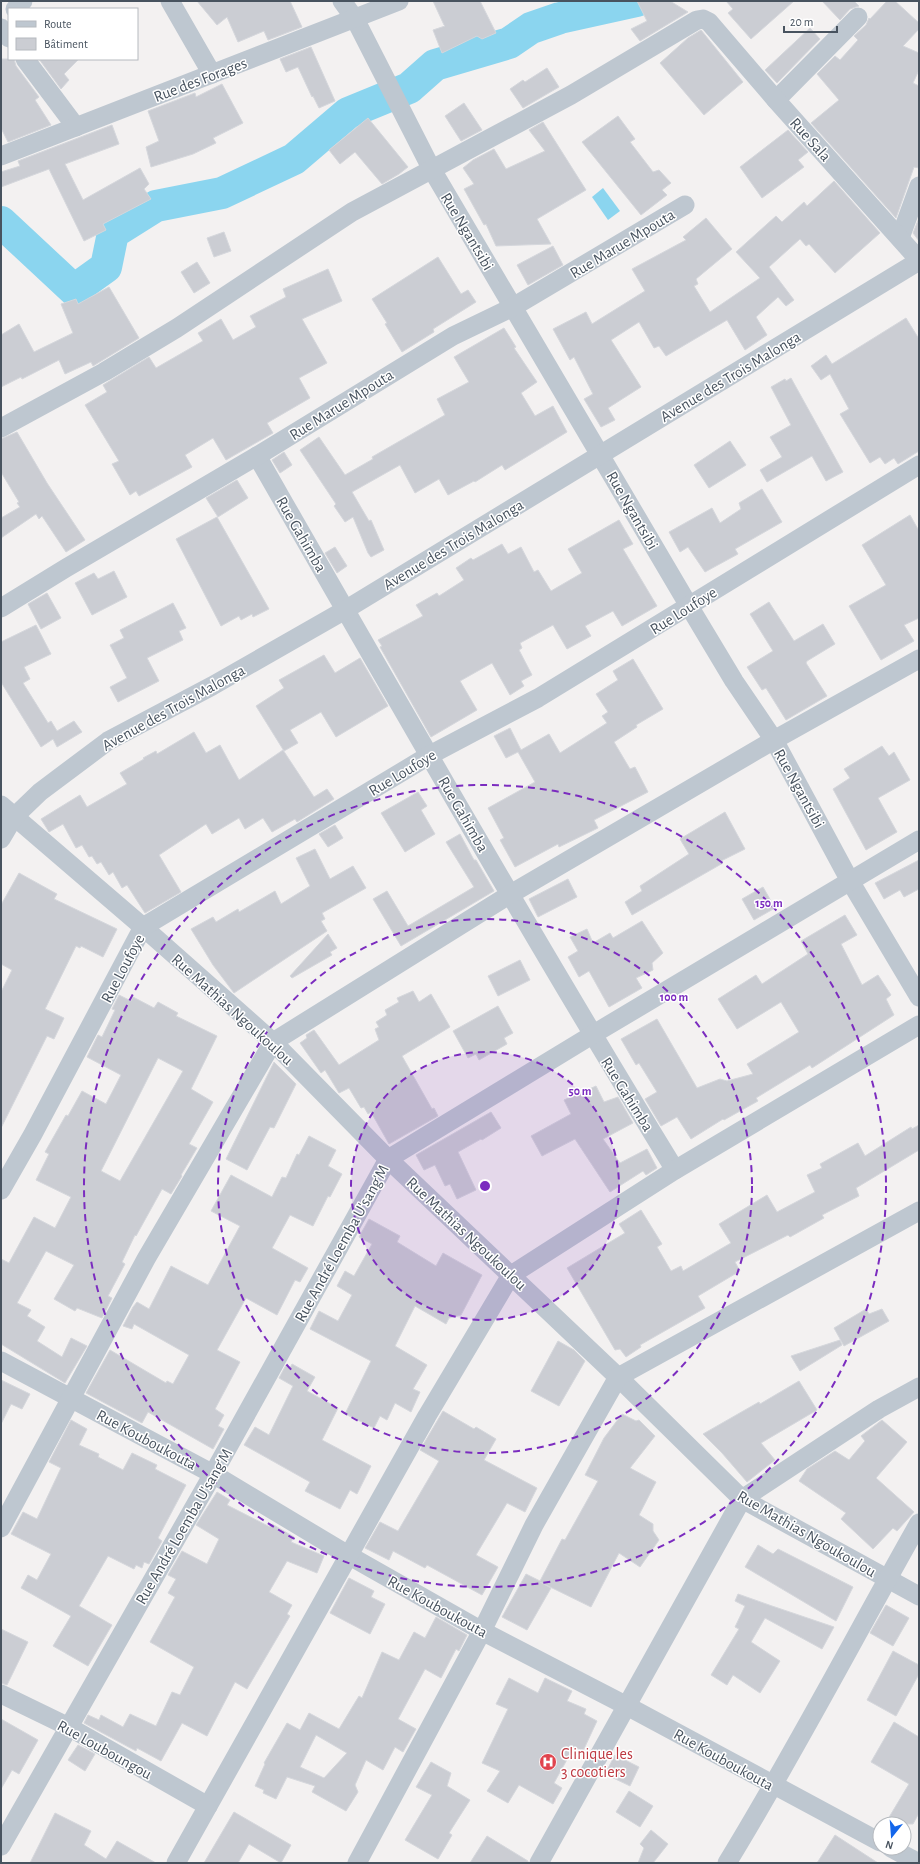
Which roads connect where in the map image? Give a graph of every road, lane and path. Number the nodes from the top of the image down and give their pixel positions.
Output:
1 (170, 1) edge
2 (342, 1) edge
3 (399, 1) edge
4 (858, 17) dead end
5 (355, 19) junction
6 (1, 28) edge
7 (8, 37) edge
8 (26, 60) edge
9 (212, 74) junction
10 (776, 100) junction
11 (76, 127) junction
12 (1, 156) edge
13 (431, 168) junction
14 (919, 186) edge
15 (684, 205) dead end
16 (900, 238) junction
17 (919, 260) edge
18 (513, 307) junction
19 (1, 428) edge
20 (601, 454) junction
21 (257, 456) junction
22 (919, 465) edge
23 (689, 606) junction
24 (1, 608) edge
25 (345, 610) junction
26 (919, 658) edge
27 (774, 740) junction
28 (430, 755) junction
29 (7, 811) edge
30 (1, 839) edge
31 (919, 840) edge
32 (850, 881) junction
33 (509, 895) junction
34 (143, 927) junction
35 (919, 997) edge
36 (919, 1025) edge
37 (592, 1035) junction
38 (273, 1042) junction
39 (388, 1159) junction
40 (675, 1170) junction
41 (1, 1190) edge
42 (919, 1211) edge
43 (511, 1275) junction
44 (1, 1361) edge
45 (618, 1377) junction
46 (919, 1387) edge
47 (71, 1400) junction
48 (213, 1474) junction
49 (742, 1500) junction
50 (919, 1523) edge
51 (1, 1528) edge
52 (348, 1555) junction
53 (887, 1579) junction
54 (919, 1596) edge
55 (482, 1631) junction
56 (1, 1694) edge
57 (627, 1706) junction
58 (68, 1727) junction
59 (774, 1786) junction
60 (208, 1806) junction
61 (872, 1838) edge
62 (1, 1846) edge
63 (905, 1856) edge
64 (176, 1863) edge
65 (357, 1863) edge
66 (539, 1863) edge
67 (727, 1863) edge
68 (919, 1863) edge

1 - 9 street
2 - 5 street, Rue Ngantsibi
3 - 5 street, Rue des Forages
4 - 10 street
5 - 9 street, Rue des Forages
5 - 13 street, Rue Ngantsibi
6 - 7 street
8 - 11 street
9 - 11 street, Rue des Forages
10 - 13 street, Rue Sala
10 - 16 street, Rue Sala
11 - 12 street, Rue des Forages
13 - 18 street, Rue Ngantsibi
13 - 19 street
14 - 16 street
15 - 18 street, Rue Marue Mpouta
16 - 17 street, Rue Sala
17 - 20 street, Avenue des Trois Malonga
18 - 20 street, Rue Ngantsibi
18 - 21 street, Rue Marue Mpouta
20 - 23 street, Rue Ngantsibi
20 - 25 street, Avenue des Trois Malonga
21 - 24 street, Rue Marue Mpouta
21 - 25 street, Rue Gahimba
22 - 23 street, Rue Loufoye
23 - 27 street, Rue Ngantsibi
23 - 28 street, Rue Loufoye
25 - 28 street, Rue Gahimba
25 - 29 street, Avenue des Trois Malonga
26 - 27 street
27 - 32 street, Rue Ngantsibi
27 - 33 street
28 - 33 street, Rue Gahimba
28 - 34 street, Rue Loufoye
29 - 30 street, Avenue des Trois Malonga
29 - 34 street, Rue Mathias Ngoukoulou
31 - 32 street, Rue André Loemba U'sang'M
32 - 35 street, Rue Ngantsibi
32 - 37 street, Rue André Loemba U'sang'M
33 - 37 street, Rue Gahimba
33 - 38 street
34 - 38 street, Rue Mathias Ngoukoulou
34 - 41 street, Rue Loufoye
36 - 40 street
37 - 39 street, Rue André Loemba U'sang'M
37 - 40 street, Rue Gahimba
38 - 39 street, Rue Mathias Ngoukoulou
38 - 47 street
39 - 43 street, Rue Mathias Ngoukoulou
39 - 48 street, Rue André Loemba U'sang'M
40 - 43 street
42 - 45 street
43 - 45 street, Rue Mathias Ngoukoulou
43 - 52 street
44 - 47 street, Rue Kouboukouta
45 - 49 street, Rue Mathias Ngoukoulou
45 - 55 street
46 - 49 street
47 - 48 street, Rue Kouboukouta
47 - 51 street
48 - 52 street, Rue Kouboukouta
48 - 58 street, Rue André Loemba U'sang'M
49 - 53 street, Rue Mathias Ngoukoulou
49 - 57 street
50 - 53 street
52 - 55 street, Rue Kouboukouta
52 - 60 street
53 - 54 street, Rue Mathias Ngoukoulou
53 - 59 street
55 - 57 street, Rue Kouboukouta
55 - 65 street
56 - 58 street, Rue Louboungou
57 - 59 street, Rue Kouboukouta
57 - 66 street
58 - 60 street, Rue Louboungou
58 - 62 street, Rue André Loemba U'sang'M
59 - 61 street, Rue Kouboukouta
59 - 67 street
60 - 64 street
63 - 68 street

